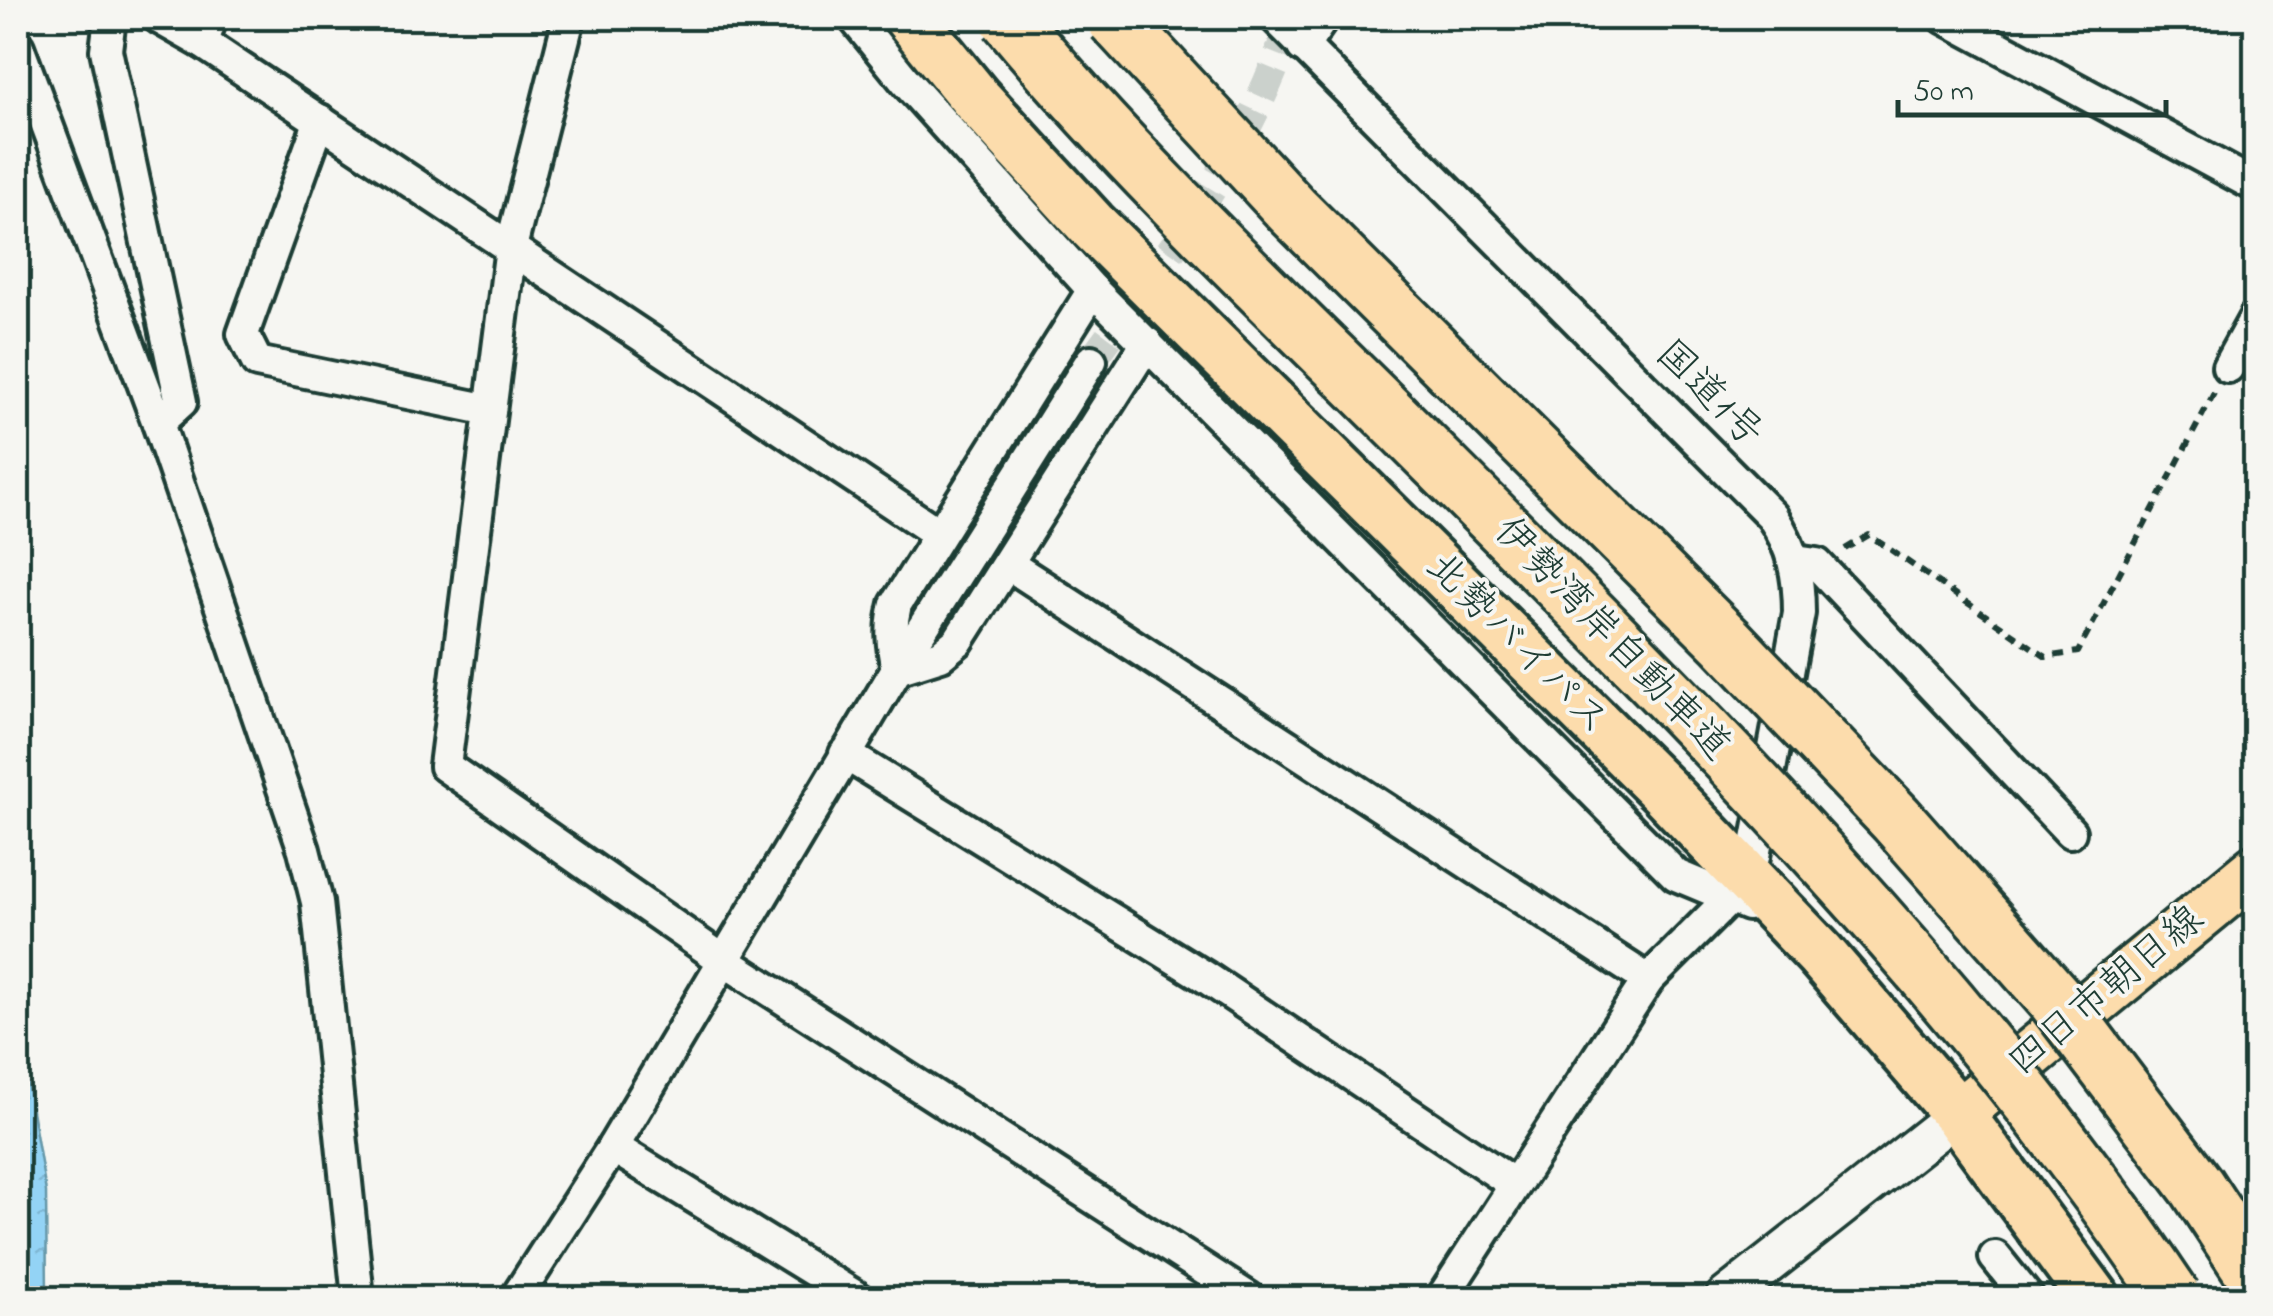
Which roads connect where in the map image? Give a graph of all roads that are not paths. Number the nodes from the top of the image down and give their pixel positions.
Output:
1 (110, 18) edge
2 (159, 18) edge
3 (570, 18) edge
4 (854, 18) edge
5 (910, 18) edge
6 (1008, 18) edge
7 (1114, 18) edge
8 (1276, 18) edge
9 (1322, 18) edge
10 (1946, 18) edge
11 (207, 30) edge
12 (18, 47) edge
13 (1303, 47) junction
14 (320, 120) junction
15 (2256, 186) edge
16 (511, 247) junction
17 (1094, 290) junction
18 (2256, 316) edge
19 (1147, 344) junction
20 (1091, 361) tunnel mouth
21 (2228, 367) road end
22 (490, 410) junction
23 (158, 423) junction
24 (939, 534) junction
25 (1806, 562) junction
26 (1008, 564) junction
27 (897, 668) junction
28 (845, 754) junction
29 (2070, 832) dead end
30 (2256, 869) edge
31 (1740, 888) junction
32 (723, 960) junction
33 (1648, 980) junction
34 (1958, 1114) junction
35 (613, 1147) junction
36 (1514, 1184) junction
37 (1995, 1257) dead end
38 (2256, 1277) edge
39 (358, 1298) edge
40 (516, 1298) edge
41 (858, 1298) edge
42 (1249, 1298) edge
43 (1442, 1298) edge
44 (1725, 1298) edge
45 (2028, 1298) edge
46 (2094, 1298) edge
47 (2173, 1298) edge

1 - 23 street
2 - 11 street
3 - 16 street
4 - 17 street
5 - 31 highway, 北勢バイパス
6 - 47 highway, 伊勢湾岸自動車道, bridge
7 - 38 highway, 伊勢湾岸自動車道, bridge
8 - 13 street, 国道1号
9 - 13 street
10 - 15 street
11 - 14 street
12 - 23 street
13 - 25 street, 国道1号
14 - 16 street
14 - 22 street
16 - 22 street
16 - 24 street
17 - 19 street
17 - 24 street
18 - 21 street
19 - 26 street
19 - 31 street
20 - 27 street
22 - 32 street
23 - 39 street
24 - 27 street
25 - 29 street, 国道1号
25 - 31 street
26 - 27 street
26 - 33 street
27 - 28 street
28 - 32 street
28 - 36 street
30 - 34 main road, 四日市朝日線
31 - 33 street
31 - 34 highway, 北勢バイパス
32 - 35 street
32 - 42 street
33 - 36 street
34 - 44 street
34 - 46 highway, 北勢バイパス
35 - 40 street
35 - 41 street
36 - 43 street
37 - 45 street

